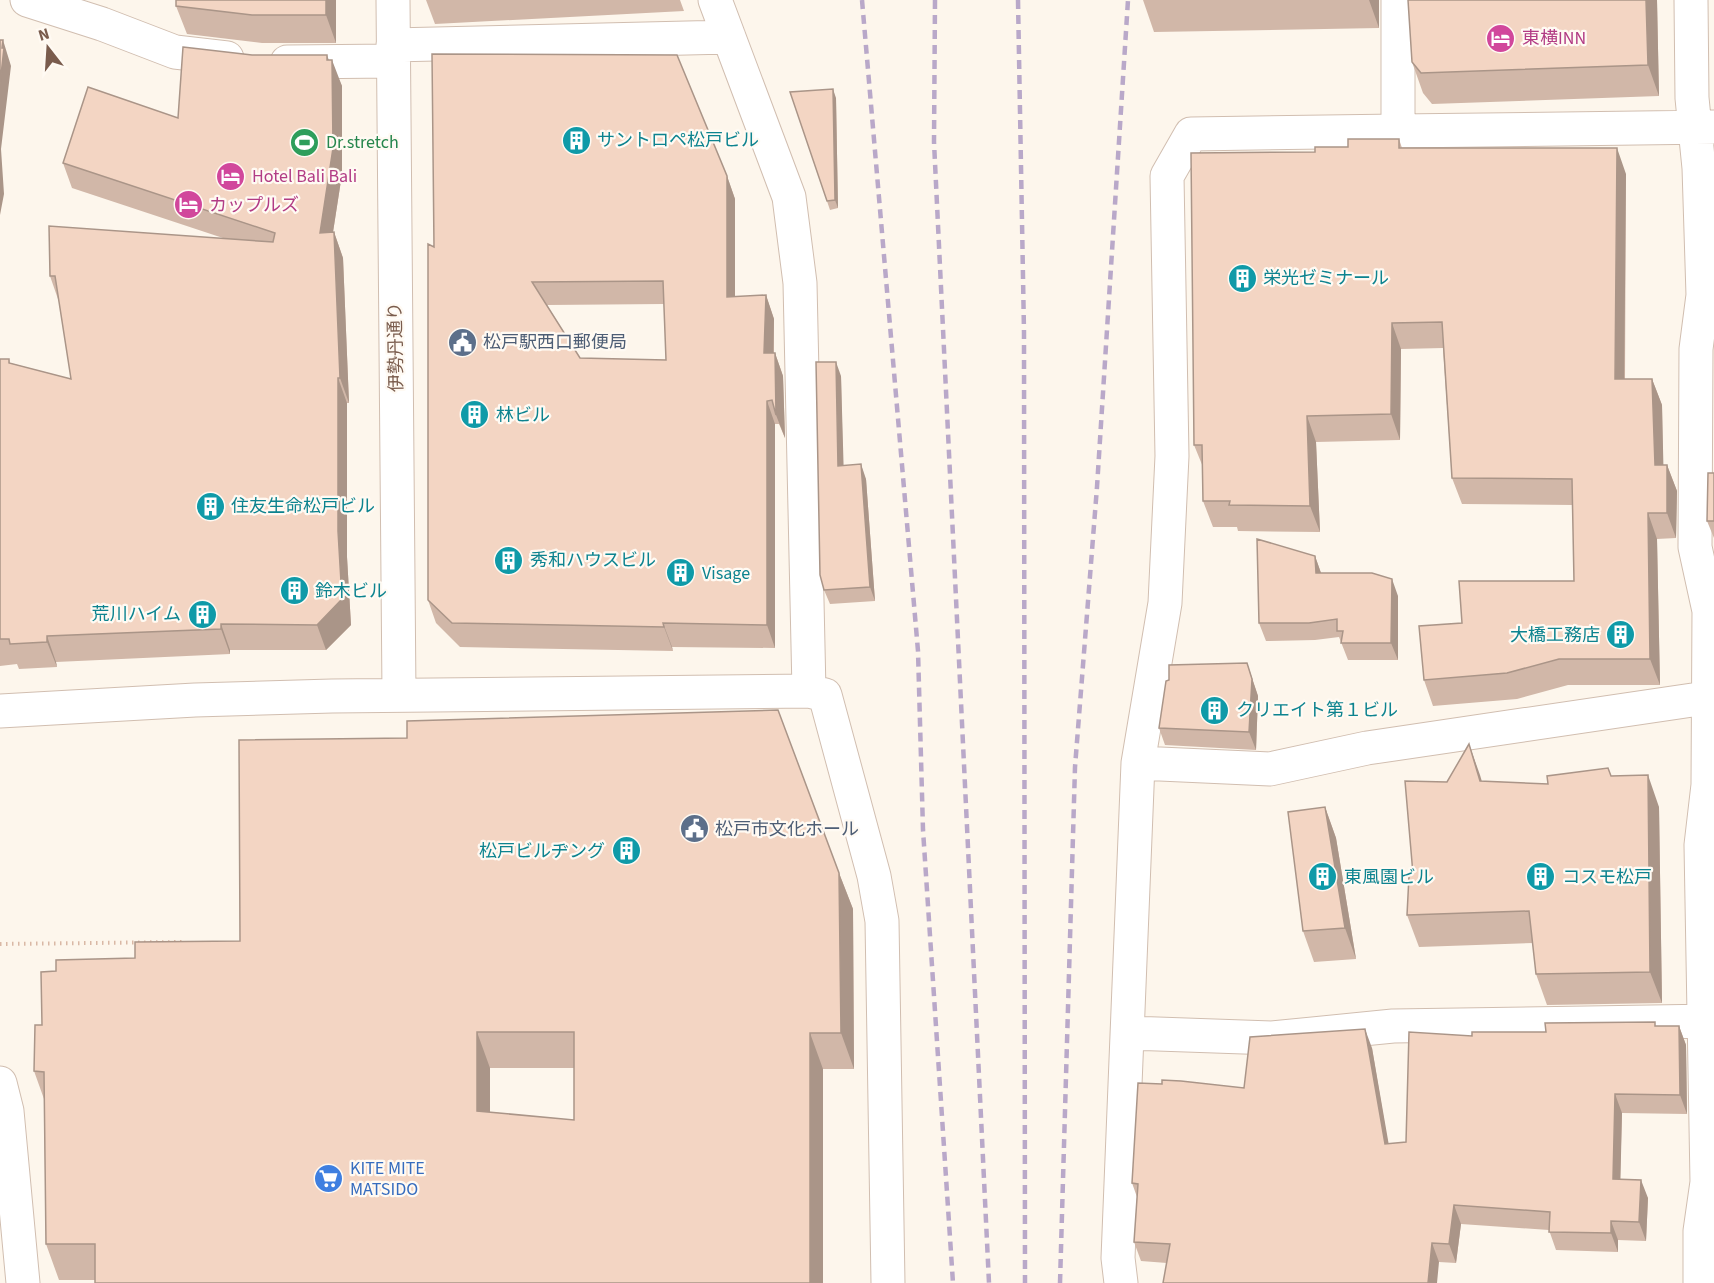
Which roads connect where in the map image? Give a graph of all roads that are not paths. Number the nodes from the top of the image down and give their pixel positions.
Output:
1 (27, 0) edge
2 (393, 0) edge
3 (715, 0) edge
4 (1398, 0) edge
5 (1691, 0) edge
6 (101, 12) edge
7 (729, 37) junction
8 (393, 53) junction
9 (1705, 126) edge
10 (1398, 131) junction
11 (808, 691) junction
12 (399, 694) junction
13 (1706, 698) junction
14 (0, 711) edge
15 (1138, 764) junction
16 (1708, 1021) edge
17 (1129, 1033) junction
18 (0, 1083) edge
19 (23, 1283) edge
20 (888, 1283) edge
21 (1121, 1283) edge
22 (1700, 1283) edge

1 - 6 street
2 - 8 street, 伊勢丹通り
3 - 7 street
4 - 10 street
5 - 9 street
6 - 8 street
7 - 8 street
7 - 11 street
8 - 12 street, 伊勢丹通り
9 - 10 street
9 - 13 street
10 - 15 street
11 - 12 street
11 - 20 street
12 - 14 street
13 - 15 street
13 - 16 street
15 - 17 street
16 - 17 street
16 - 22 street
17 - 21 street
18 - 19 street

